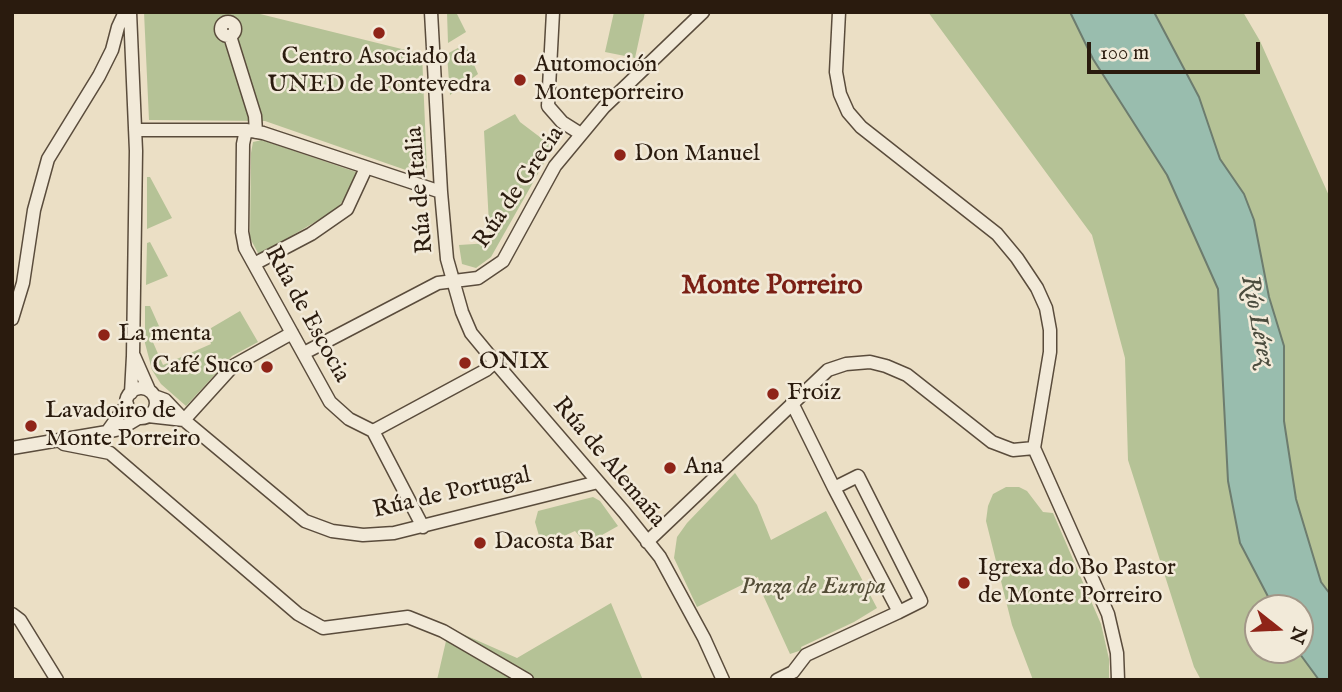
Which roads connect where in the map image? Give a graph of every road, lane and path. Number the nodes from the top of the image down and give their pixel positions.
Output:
1 (127, 12) edge
2 (431, 12) edge
3 (552, 12) edge
4 (703, 12) edge
5 (839, 12) edge
6 (230, 36) dead end
7 (135, 130) junction
8 (251, 131) junction
9 (582, 134) junction
10 (366, 168) junction
11 (441, 192) junction
12 (254, 264) junction
13 (452, 281) junction
14 (12, 319) edge
15 (292, 333) junction
16 (304, 353) junction
17 (134, 356) junction
18 (495, 362) junction
19 (151, 393) junction
20 (129, 398) junction
21 (792, 402) junction
22 (144, 417) junction
23 (184, 420) junction
24 (373, 431) junction
25 (107, 432) junction
26 (59, 440) junction
27 (1034, 447) junction
28 (12, 448) edge
29 (598, 482) junction
30 (834, 488) junction
31 (423, 527) junction
32 (647, 542) junction
33 (899, 612) junction
34 (12, 614) edge
35 (57, 680) edge
36 (527, 680) edge
37 (723, 680) edge
38 (777, 680) edge
39 (1118, 680) edge

1 - 7 street, Rúa de Portugal
1 - 14 street
2 - 11 street, Rúa de Italia
3 - 9 street
4 - 9 street, Rúa de Grecia
5 - 27 street
6 - 8 street, Rúa de Escocia
7 - 8 street
7 - 17 street, Rúa de Portugal
8 - 10 street
8 - 12 street, Rúa de Escocia
9 - 13 street, Rúa de Grecia
10 - 11 street
10 - 12 street
11 - 13 street, Rúa de Italia
12 - 15 street, Rúa de Escocia
13 - 16 street, Rúa de Grecia
13 - 18 street, Rúa de Alemaña
15 - 16 street, Rúa de Escocia
15 - 23 street
16 - 24 street, Rúa de Escocia
17 - 19 street, Rúa de Portugal
17 - 20 street, Rúa de Portugal
18 - 24 street
18 - 29 street, Rúa de Alemaña
19 - 20 street
19 - 22 street
19 - 23 street, Rúa de Portugal
20 - 22 street
20 - 25 street
21 - 27 street
21 - 30 street
21 - 32 street
22 - 23 street
22 - 25 street
23 - 31 street, Rúa de Portugal
24 - 31 street
25 - 26 street
26 - 28 street
26 - 36 street
27 - 39 street
29 - 31 street, Rúa de Portugal
29 - 32 street, Rúa de Alemaña
30 - 33 street
30 - 33 street
32 - 37 street, Rúa de Alemaña
33 - 38 street
34 - 35 street

